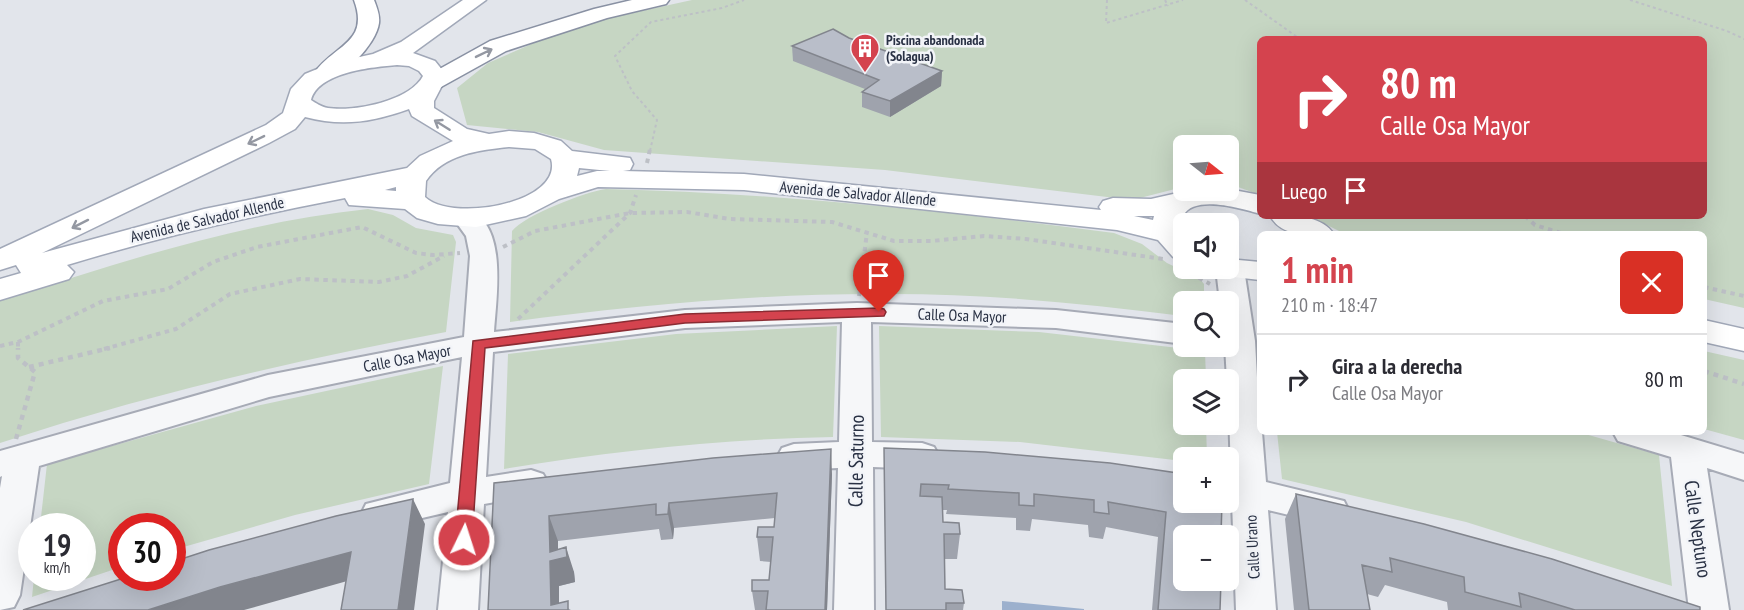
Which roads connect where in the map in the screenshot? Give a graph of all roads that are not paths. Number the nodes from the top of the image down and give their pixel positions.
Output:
1 (364, 0) edge
2 (659, 0) edge
3 (473, 2) edge
4 (433, 32) junction
5 (380, 59) junction
6 (327, 72) junction
7 (429, 78) junction
8 (299, 103) junction
9 (364, 114) junction
10 (488, 141) junction
11 (564, 158) junction
12 (644, 171) junction
13 (420, 179) junction
14 (549, 193) junction
15 (1180, 203) junction
16 (1257, 204) edge
17 (500, 214) junction
18 (466, 218) junction
19 (1289, 223) edge
20 (1311, 231) edge
21 (483, 249) junction
22 (1173, 251) edge
23 (0, 261) edge
24 (0, 275) edge
25 (1233, 279) edge
26 (0, 290) edge
27 (858, 305) junction
28 (1707, 315) edge
29 (1744, 322) edge
30 (1707, 332) edge
31 (1173, 333) edge
32 (1744, 340) edge
33 (1243, 342) edge
34 (478, 344) junction
35 (1641, 435) edge
36 (1687, 448) junction
37 (856, 454) junction
38 (12, 455) edge
39 (949, 457) edge
40 (764, 458) edge
41 (1744, 467) edge
42 (559, 480) edge
43 (1239, 489) edge
44 (467, 493) junction
45 (1365, 519) edge
46 (343, 523) edge
47 (0, 595) edge
48 (458, 610) edge
49 (854, 610) edge
50 (1256, 610) edge
51 (1709, 610) edge

1 - 6 main road
7 -> 2 main road
3 - 4 main road
4 - 5 main road
4 - 7 main road
5 - 6 main road
5 - 7 main road
6 - 8 main road
7 - 9 main road
10 -> 7 main road
8 - 9 main road
8 -> 23 main road
9 - 13 main road
10 - 11 main road
10 - 13 main road
11 - 12 main road, Avenida de Salvador Allende
11 - 14 main road
12 - 14 main road, Avenida de Salvador Allende
12 - 15 main road, Avenida de Salvador Allende
12 - 22 main road, Avenida de Salvador Allende
13 - 18 main road
13 - 24 main road, Avenida de Salvador Allende
13 - 26 main road, Avenida de Salvador Allende
14 - 17 main road
15 - 16 main road, Avenida de Salvador Allende
15 - 22 main road
17 - 18 main road
17 - 21 street
18 - 21 street
19 - 20 main road
21 - 34 street
25 - 33 street, Calle Urano
27 - 31 street, Calle Osa Mayor
27 - 34 street, Calle Osa Mayor
27 - 37 street, Calle Saturno
28 - 29 main road
30 - 32 main road
33 - 43 street, Calle Urano
34 - 38 street, Calle Osa Mayor
34 - 44 street
35 - 36 street
36 - 41 street
36 - 51 street, Calle Neptuno
37 - 39 street
37 - 40 street
37 - 49 street, Calle Saturno
38 - 47 street
42 - 44 street
43 - 45 street
43 - 50 street, Calle Urano
44 - 46 street
44 - 48 street

